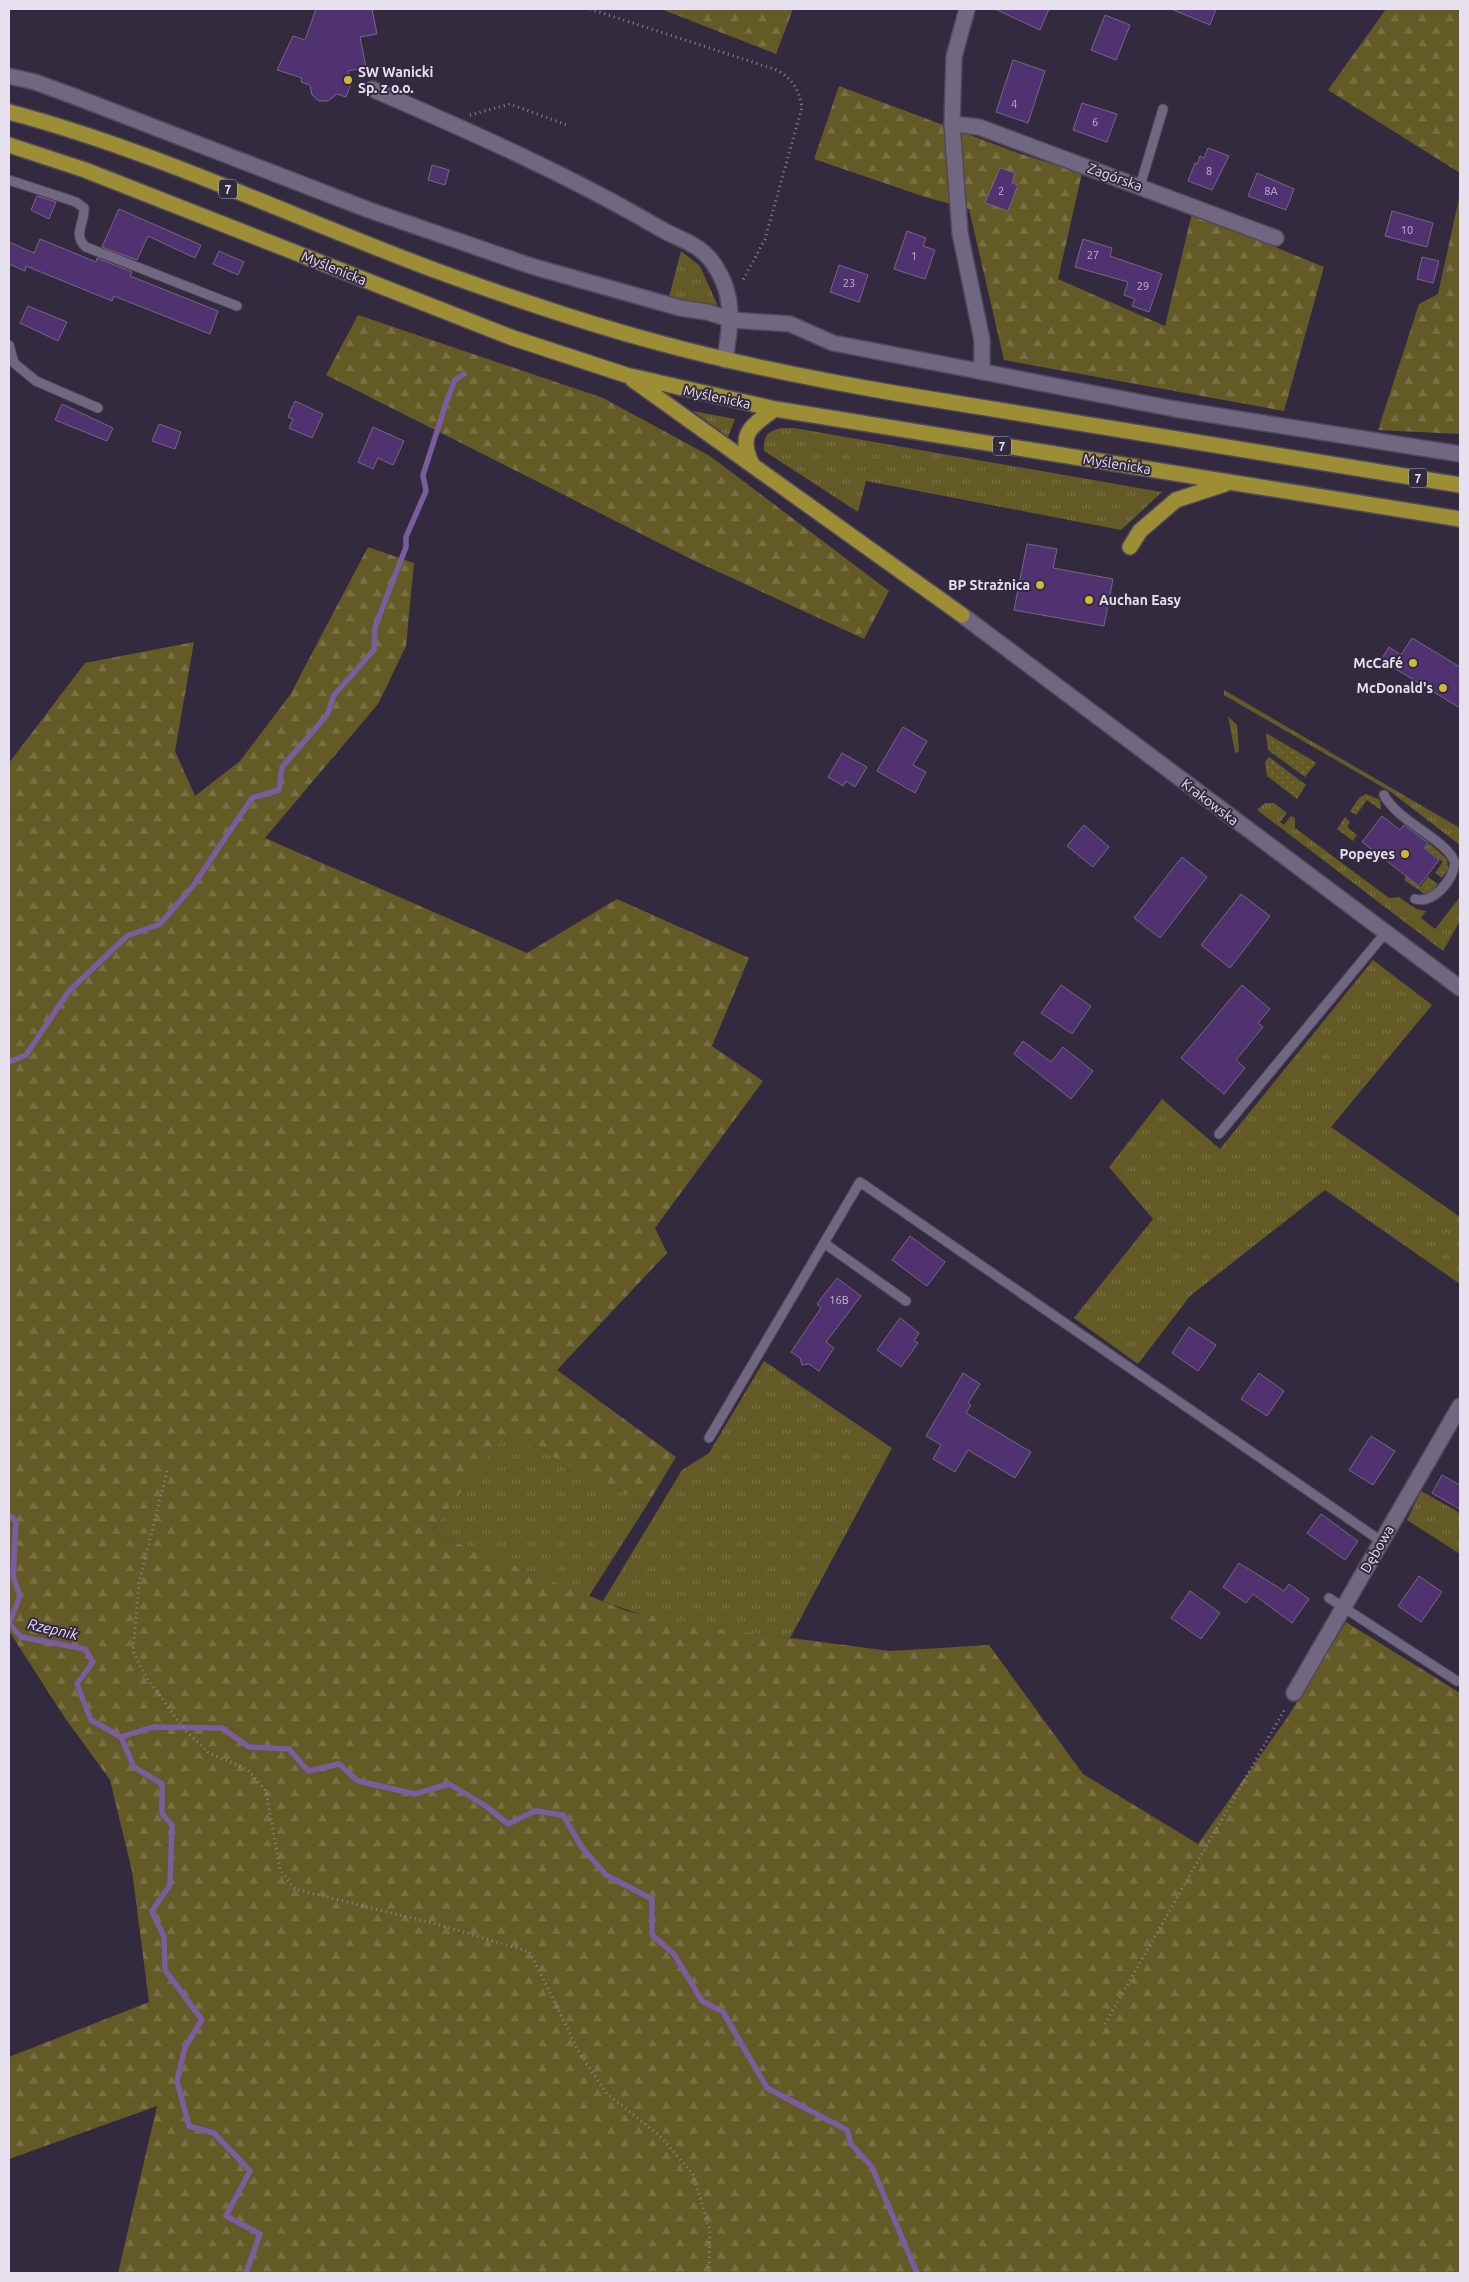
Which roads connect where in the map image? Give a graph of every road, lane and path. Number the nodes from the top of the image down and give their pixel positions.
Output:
1 (590, 9) edge
2 (967, 9) edge
3 (9, 76) edge
4 (372, 89) dead end
5 (1163, 109) dead end
6 (9, 112) edge
7 (446, 121) junction
8 (952, 124) junction
9 (567, 125) dead end
10 (9, 145) edge
11 (9, 180) edge
12 (1140, 186) junction
13 (1276, 238) dead end
14 (730, 302) junction
15 (237, 306) dead end
16 (732, 320) junction
17 (9, 345) edge
18 (725, 360) junction
19 (982, 372) junction
20 (626, 375) junction
21 (98, 408) dead end
22 (776, 409) junction
23 (1460, 454) edge
24 (752, 464) junction
25 (1229, 482) junction
26 (1460, 485) edge
27 (1460, 520) edge
28 (1130, 547) dead end
29 (962, 615) joint
30 (1384, 795) dead end
31 (1414, 899) dead end
32 (1386, 932) junction
33 (1460, 988) edge
34 (1219, 1134) dead end
35 (824, 1243) junction
36 (906, 1301) dead end
37 (1460, 1406) edge
38 (709, 1438) dead end
39 (167, 1471) dead end
40 (1381, 1541) junction
41 (1328, 1598) dead end
42 (1343, 1609) junction
43 (1457, 1682) dead end
44 (1294, 1693) joint
45 (1105, 2024) dead end
46 (709, 2273) edge

1 - 14 path
2 - 8 street
3 - 16 street
4 - 7 street
5 - 12 lane
6 - 18 highway, 7
7 - 9 path
7 - 14 street
8 - 12 street, Zagórska
8 - 19 street
10 - 20 highway, Myślenicka / 7
11 - 15 lane
12 - 13 street, Zagórska
14 - 16 street
16 - 18 street
16 - 19 street
17 - 21 lane
18 - 26 highway, 7
19 - 23 street
20 - 22 highway, Myślenicka / 7
20 - 24 highway
22 - 24 highway
22 - 25 highway, Myślenicka / 7
24 - 29 highway
25 - 27 highway, Myślenicka / 7
25 - 28 highway
29 - 32 street, Krakowska
30 - 31 lane
32 - 33 street, Krakowska
32 - 34 lane
35 - 36 lane
35 - 38 lane
35 - 40 lane
37 - 40 street, Dębowa
39 - 46 path
40 - 42 street, Dębowa
41 - 42 lane
42 - 43 lane
42 - 44 street, Dębowa
44 - 45 path

